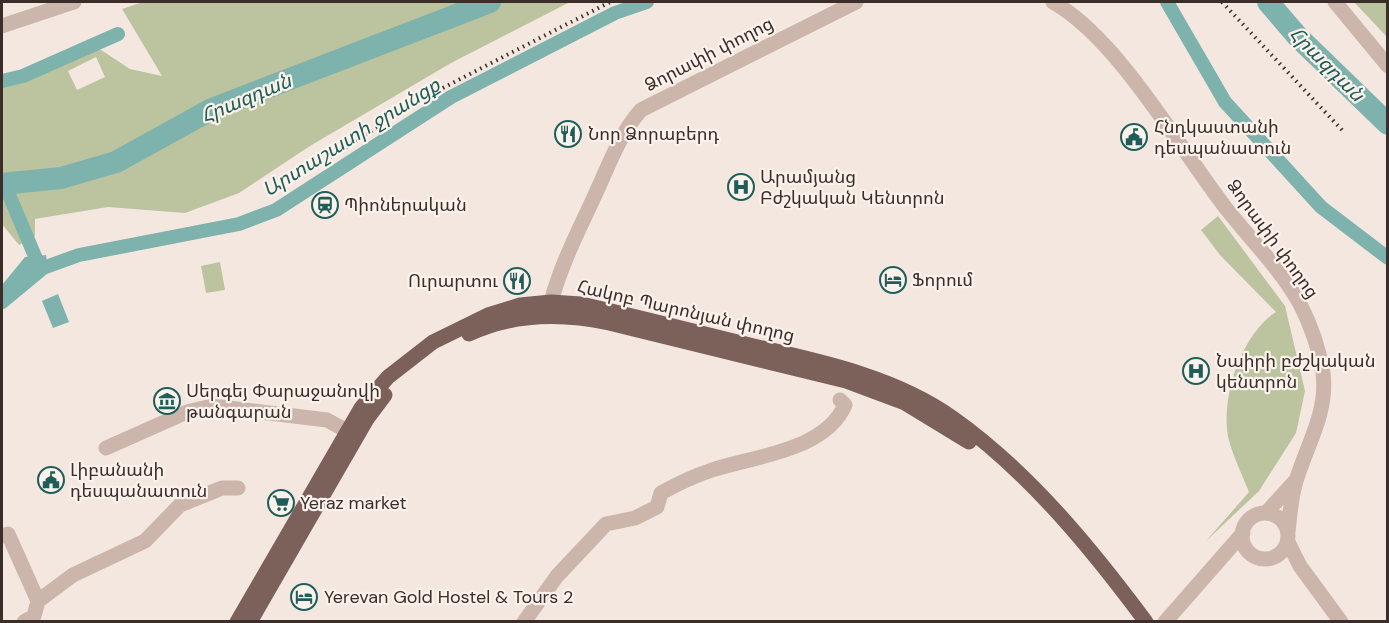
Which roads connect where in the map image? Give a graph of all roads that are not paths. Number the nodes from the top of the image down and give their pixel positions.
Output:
1 (74, 2) edge
2 (856, 2) edge
3 (1053, 2) edge
4 (1335, 2) edge
5 (2, 26) edge
6 (1388, 66) edge
7 (551, 302) junction
8 (840, 400) dead end
9 (347, 431) junction
10 (106, 448) dead end
11 (1296, 480) junction
12 (238, 488) dead end
13 (1266, 513) junction
14 (1243, 533) junction
15 (2, 536) edge
16 (1288, 537) junction
17 (1277, 556) junction
18 (1255, 557) junction
19 (1300, 566) junction
20 (38, 601) junction
21 (24, 621) edge
22 (237, 621) edge
23 (250, 621) edge
24 (524, 621) edge
25 (1133, 621) edge
26 (1146, 621) edge
27 (1165, 621) edge
28 (1173, 621) edge
29 (1341, 621) edge

1 - 5 street
2 - 7 street, Ձորափի փողոց
3 - 11 street, Ձորափի փողոց
4 - 6 street
7 - 9 main road, Հակոբ Պարոնյան փողոց
7 - 26 main road, Հակոբ Պարոնյան փողոց
8 - 24 street
9 - 10 street
9 - 22 main road, Հակոբ Պարոնյան փողոց
11 - 13 street
11 - 16 street
12 - 20 street
13 - 14 street
13 - 16 street
14 - 18 street
14 - 27 street
15 - 20 street
16 - 17 street
16 - 19 street
17 - 18 street
17 - 19 street
18 - 28 street
19 - 29 street
20 - 21 street
23 - 25 main road, Հակոբ Պարոնյան փողոց

